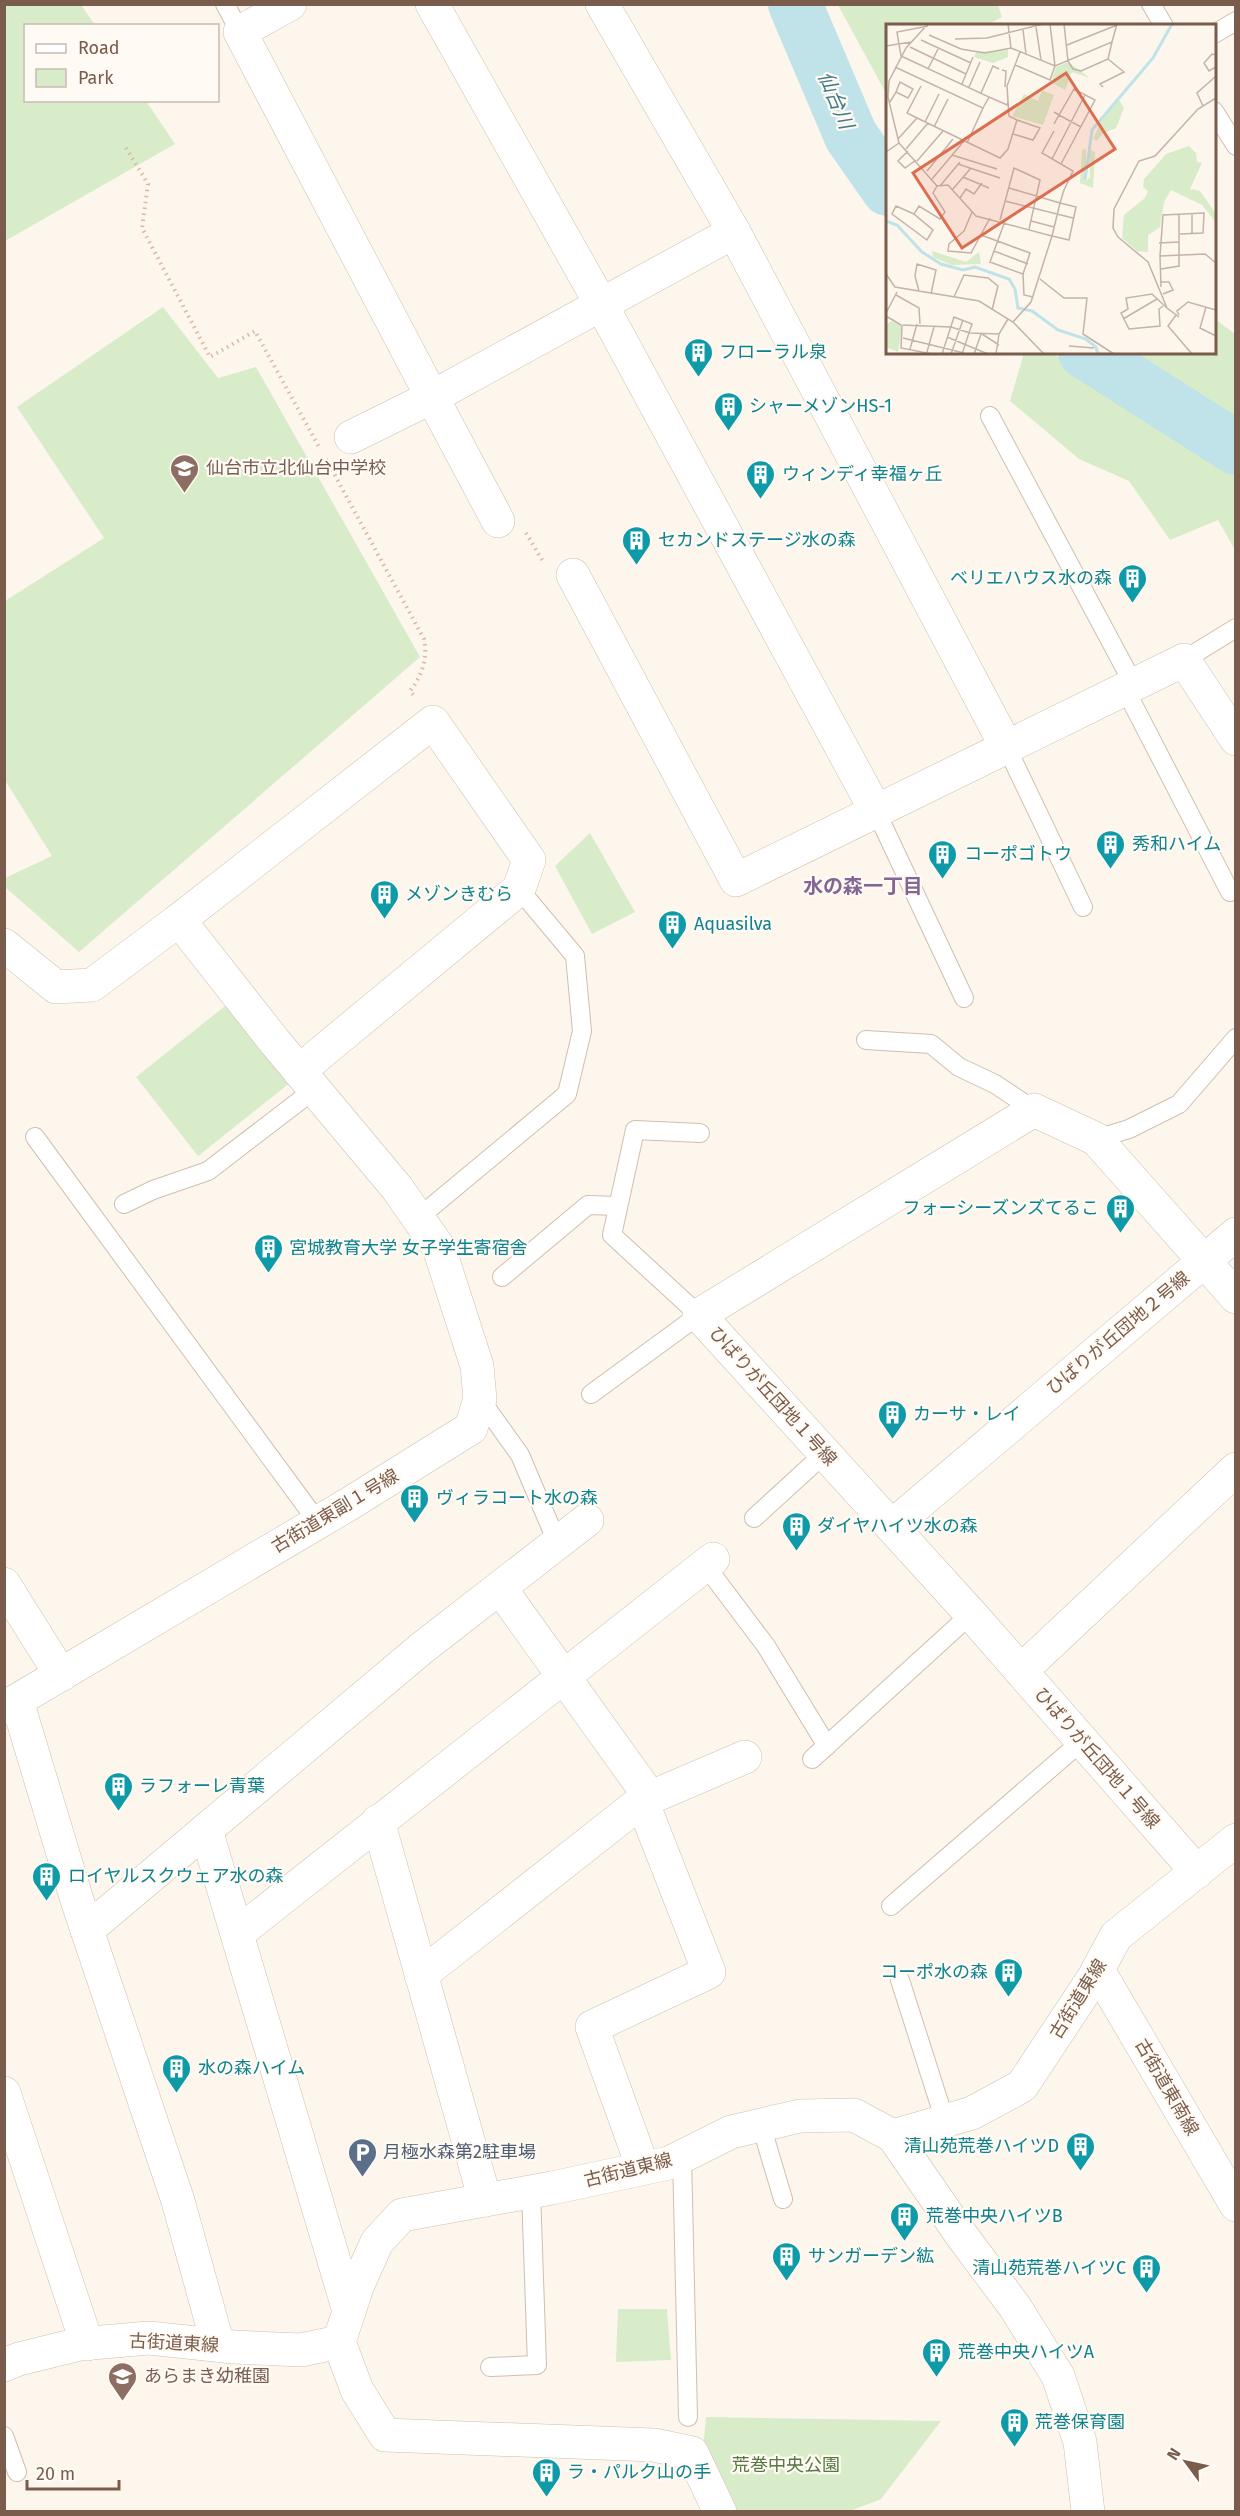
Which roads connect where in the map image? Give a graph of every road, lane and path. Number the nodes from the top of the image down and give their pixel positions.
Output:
1 (290, 4) edge
2 (432, 4) edge
3 (602, 4) edge
4 (1151, 4) edge
5 (232, 18) edge
6 (1236, 21) edge
7 (1163, 24) edge
8 (1216, 33) edge
9 (1216, 113) edge
10 (1236, 146) edge
11 (126, 148) dead end
12 (734, 232) junction
13 (601, 304) junction
14 (432, 397) junction
15 (990, 416) dead end
16 (351, 437) dead end
17 (510, 523) joint
18 (559, 570) joint
19 (1236, 628) edge
20 (1184, 660) junction
21 (1130, 687) junction
22 (413, 695) dead end
23 (1236, 739) edge
24 (1006, 746) junction
25 (876, 812) junction
26 (519, 889) junction
27 (1230, 892) dead end
28 (1083, 907) dead end
29 (179, 920) junction
30 (4, 945) edge
31 (964, 998) dead end
32 (1236, 1038) edge
33 (866, 1040) dead end
34 (307, 1080) junction
35 (1034, 1110) junction
36 (700, 1133) dead end
37 (35, 1137) dead end
38 (1096, 1139) junction
39 (124, 1204) dead end
40 (618, 1206) junction
41 (418, 1218) junction
42 (1236, 1233) edge
43 (1203, 1261) junction
44 (502, 1277) dead end
45 (1236, 1297) edge
46 (699, 1315) junction
47 (591, 1394) dead end
48 (480, 1399) junction
49 (825, 1454) junction
50 (1236, 1469) edge
51 (754, 1518) dead end
52 (587, 1520) dead end
53 (317, 1521) junction
54 (892, 1526) junction
55 (557, 1542) junction
56 (709, 1562) joint
57 (4, 1584) edge
58 (500, 1588) junction
59 (971, 1614) junction
60 (1021, 1671) junction
61 (61, 1675) junction
62 (564, 1675) junction
63 (11, 1705) edge
64 (1082, 1741) junction
65 (827, 1746) junction
66 (744, 1757) dead end
67 (812, 1759) dead end
68 (646, 1799) junction
69 (378, 1821) junction
70 (206, 1830) junction
71 (1236, 1840) edge
72 (1197, 1872) junction
73 (891, 1906) dead end
74 (87, 1930) junction
75 (238, 1933) junction
76 (1098, 1970) junction
77 (422, 1975) junction
78 (900, 1980) dead end
79 (4, 2093) edge
80 (945, 2121) junction
81 (761, 2125) junction
82 (893, 2136) junction
83 (682, 2156) junction
84 (643, 2168) junction
85 (531, 2191) junction
86 (783, 2199) dead end
87 (485, 2200) junction
88 (1235, 2201) edge
89 (349, 2311) junction
90 (339, 2342) junction
91 (87, 2344) junction
92 (218, 2345) junction
93 (4, 2365) edge
94 (490, 2367) dead end
95 (688, 2417) dead end
96 (4, 2436) edge
97 (17, 2472) dead end
98 (720, 2511) edge
99 (1088, 2511) edge

1 - 5 street
2 - 13 street
3 - 12 street
4 - 7 lane
5 - 14 street
6 - 8 lane
9 - 10 lane
11 - 22 path
12 - 13 street
12 - 24 street
13 - 14 street
13 - 25 street
14 - 16 street
14 - 17 street
15 - 21 lane
17 - 18 path
18 - 25 street
19 - 20 lane
20 - 21 street
20 - 23 street
21 - 24 street
21 - 27 lane
24 - 25 street
24 - 28 lane
25 - 31 lane
26 - 29 street
26 - 34 street
26 - 41 lane
29 - 30 street
29 - 34 street, 古街道東副１号線
32 - 38 lane
33 - 35 lane
34 - 39 lane
34 - 41 street, 古街道東副１号線
35 - 38 street
35 - 46 street, ひばりが丘団地１号線
36 - 40 lane
37 - 53 lane
38 - 43 street
40 - 44 lane
40 - 46 lane
41 - 48 street, 古街道東副１号線
42 - 43 street, ひばりが丘団地２号線
43 - 45 street
43 - 54 street, ひばりが丘団地２号線
46 - 47 lane
46 - 49 street, ひばりが丘団地１号線
48 - 53 street, 古街道東副１号線
48 - 55 lane
49 - 51 lane
49 - 54 street, ひばりが丘団地１号線
50 - 60 street
52 - 55 street
53 - 61 street, 古街道東副１号線
54 - 59 street, ひばりが丘団地１号線
55 - 58 street
56 - 62 street
56 - 65 lane
57 - 61 street
58 - 62 street
58 - 70 street
59 - 60 street, ひばりが丘団地１号線
59 - 65 lane
60 - 64 street, ひばりが丘団地１号線
61 - 63 street, 古街道東副１号線
62 - 68 street
62 - 69 street
63 - 74 street
64 - 72 street, ひばりが丘団地１号線
64 - 73 lane
65 - 67 lane
66 - 68 street
68 - 77 street
68 - 84 street
69 - 75 street
69 - 77 street
70 - 74 street
70 - 75 street
71 - 72 street, 古街道東線
72 - 76 street, 古街道東線
74 - 92 street
75 - 89 street
76 - 80 street, 古街道東線
76 - 88 street, 古街道東南線
77 - 87 street
78 - 80 lane
79 - 91 street
80 - 82 street, 古街道東線
81 - 82 street, 古街道東線
81 - 83 street, 古街道東線
81 - 86 lane
82 - 99 street
83 - 84 street, 古街道東線
83 - 95 lane
84 - 85 street, 古街道東線
85 - 87 street, 古街道東線
85 - 94 lane
87 - 89 street, 古街道東線
89 - 90 street, 古街道東線
90 - 92 street, 古街道東線
90 - 98 street
91 - 92 street, 古街道東線
91 - 93 street, 古街道東線
96 - 97 lane

